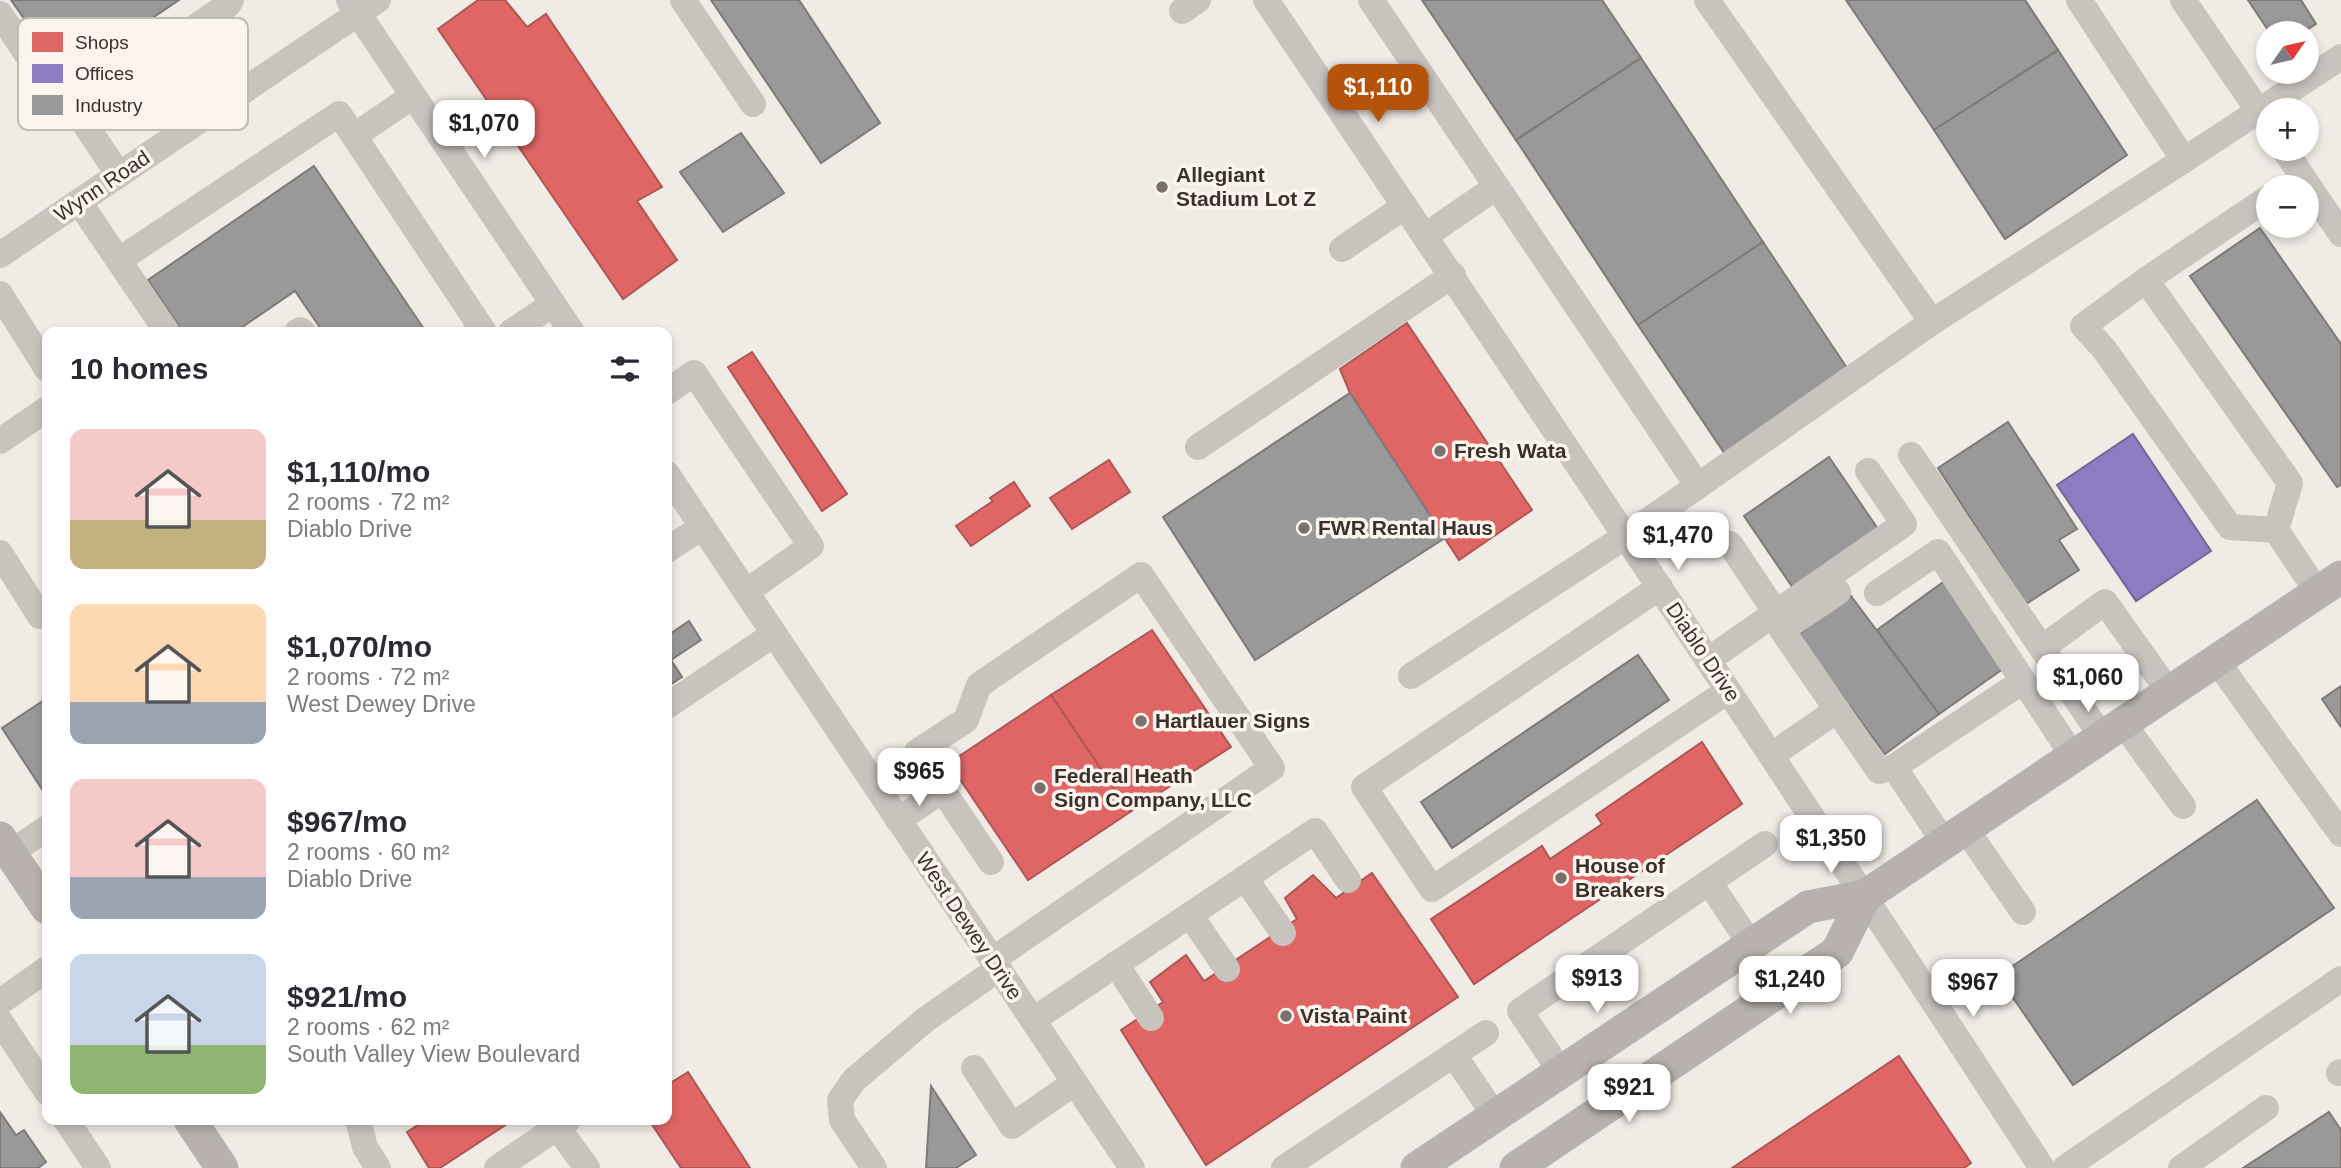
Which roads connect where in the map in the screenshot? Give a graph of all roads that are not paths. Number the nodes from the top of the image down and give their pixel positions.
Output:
1 (231, 0) edge
2 (683, 0) edge
3 (1266, 0) edge
4 (1371, 0) edge
5 (1707, 0) edge
6 (2079, 0) edge
7 (2183, 0) edge
8 (362, 5) edge
9 (0, 14) edge
10 (209, 18) edge
11 (18, 41) edge
12 (2341, 57) edge
13 (248, 85) edge
14 (413, 96) junction
15 (2290, 98) edge
16 (753, 104) dead end
17 (2256, 107) edge
18 (2256, 123) edge
19 (89, 130) edge
20 (183, 130) edge
21 (354, 136) junction
22 (2185, 160) junction
23 (119, 175) junction
24 (1496, 187) junction
25 (79, 202) junction
26 (1405, 206) junction
27 (2256, 206) edge
28 (2319, 210) edge
29 (2341, 234) edge
30 (1425, 236) junction
31 (1342, 249) dead end
32 (0, 255) edge
33 (119, 260) junction
34 (1452, 275) junction
35 (2146, 279) junction
36 (0, 294) edge
37 (552, 304) junction
38 (1931, 322) junction
39 (164, 327) edge
40 (481, 327) edge
41 (519, 327) edge
42 (568, 327) edge
43 (42, 361) edge
44 (672, 388) edge
45 (42, 411) edge
46 (0, 440) edge
47 (1198, 447) dead end
48 (1911, 455) dead end
49 (1868, 471) dead end
50 (672, 482) edge
51 (1698, 486) junction
52 (702, 527) junction
53 (2276, 530) junction
54 (1626, 536) junction
55 (1730, 544) dead end
56 (672, 547) edge
57 (0, 553) edge
58 (2329, 585) edge
59 (1660, 587) junction
60 (746, 592) junction
61 (1838, 592) dead end
62 (1877, 593) dead end
63 (1776, 613) junction
64 (42, 615) edge
65 (774, 634) junction
66 (2042, 648) junction
67 (1708, 660) junction
68 (2217, 660) junction
69 (1411, 676) dead end
70 (2023, 681) junction
71 (1728, 691) junction
72 (2169, 692) junction
73 (672, 703) edge
74 (1837, 710) junction
75 (2112, 730) junction
76 (1772, 755) junction
77 (2073, 756) junction
78 (1894, 767) junction
79 (943, 790) junction
80 (2183, 806) dead end
81 (898, 820) junction
82 (42, 830) edge
83 (2341, 834) edge
84 (1955, 835) junction
85 (1765, 844) dead end
86 (5, 846) edge
87 (991, 862) dead end
88 (1245, 877) junction
89 (1348, 880) dead end
90 (1709, 883) junction
91 (1865, 896) junction
92 (42, 901) edge
93 (2023, 912) dead end
94 (1190, 915) junction
95 (1283, 933) dead end
96 (1751, 945) junction
97 (995, 964) junction
98 (1116, 964) junction
99 (1227, 969) dead end
100 (42, 973) edge
101 (2341, 979) edge
102 (0, 1002) edge
103 (1151, 1018) dead end
104 (1032, 1020) junction
105 (0, 1021) edge
106 (1486, 1033) dead end
107 (1454, 1055) junction
108 (974, 1068) dead end
109 (1561, 1072) junction
110 (1074, 1083) junction
111 (42, 1084) edge
112 (2266, 1108) dead end
113 (1495, 1116) junction
114 (69, 1125) edge
115 (193, 1125) edge
116 (359, 1125) edge
117 (562, 1125) edge
118 (564, 1125) edge
119 (98, 1168) edge
120 (222, 1168) edge
121 (378, 1168) edge
122 (497, 1168) edge
123 (587, 1168) edge
124 (874, 1168) edge
125 (1132, 1168) edge
126 (1284, 1168) edge
127 (1417, 1168) edge
128 (1516, 1168) edge
129 (2042, 1168) edge
130 (2065, 1168) edge
131 (2181, 1168) edge

1 - 10 street
2 - 16 street
3 - 26 street, Diablo Drive
4 - 24 street
5 - 38 street
6 - 22 street
7 - 17 street
8 - 13 street, Wynn Road
8 - 14 street
9 - 11 street
12 - 15 street
14 - 21 street
14 - 37 street
18 - 22 street
19 - 23 street
20 - 23 street, Wynn Road
21 - 33 street
21 - 40 street
22 - 38 street
23 - 25 street, Wynn Road
24 - 30 street
24 - 51 street
25 - 32 street, Wynn Road
25 - 33 street
26 - 30 street, Diablo Drive
26 - 31 street
27 - 35 street
28 - 29 street
30 - 34 street, Diablo Drive
33 - 39 street
34 - 47 street
34 - 54 street, Diablo Drive
35 - 53 street
35 - 53 street
36 - 43 street
37 - 41 street
37 - 42 street
38 - 51 street
44 - 60 street
45 - 46 street
48 - 66 street
49 - 63 street
50 - 52 street, West Dewey Drive
51 - 54 street
52 - 56 street
52 - 60 street, West Dewey Drive
53 - 58 street
54 - 59 street, Diablo Drive
54 - 69 street
55 - 63 street
57 - 64 street
58 - 68 main road
59 - 67 street, Diablo Drive
59 - 71 street
60 - 65 street, West Dewey Drive
61 - 74 street
62 - 70 street
63 - 67 street
65 - 73 street
65 - 81 street, West Dewey Drive
66 - 72 street
66 - 75 street
67 - 71 street, Diablo Drive
68 - 72 main road
68 - 83 street
70 - 77 street
70 - 78 street
71 - 76 street, Diablo Drive
72 - 75 main road
74 - 76 street
74 - 78 street
75 - 77 main road
75 - 80 street
76 - 91 street, Diablo Drive
77 - 84 main road
78 - 84 street
79 - 81 street
79 - 87 street
79 - 97 street
81 - 97 street, West Dewey Drive
82 - 86 street
84 - 91 main road
84 - 93 street
85 - 90 street
86 - 92 main road
88 - 89 street
88 - 94 street
88 - 95 street
90 - 96 street
90 - 109 street
91 - 96 main road
91 - 128 main road
91 - 129 street, Diablo Drive
94 - 98 street
94 - 99 street
96 - 109 main road
97 - 104 street, West Dewey Drive
97 - 124 street
98 - 103 street
98 - 104 street
100 - 102 street
101 - 130 street
104 - 110 street, West Dewey Drive
105 - 111 street
106 - 107 street
107 - 113 street
107 - 126 street
108 - 110 street
109 - 113 main road
110 - 125 street, West Dewey Drive
112 - 131 street
113 - 127 main road
114 - 119 street
115 - 120 main road
116 - 121 street
117 - 122 street
118 - 123 street

